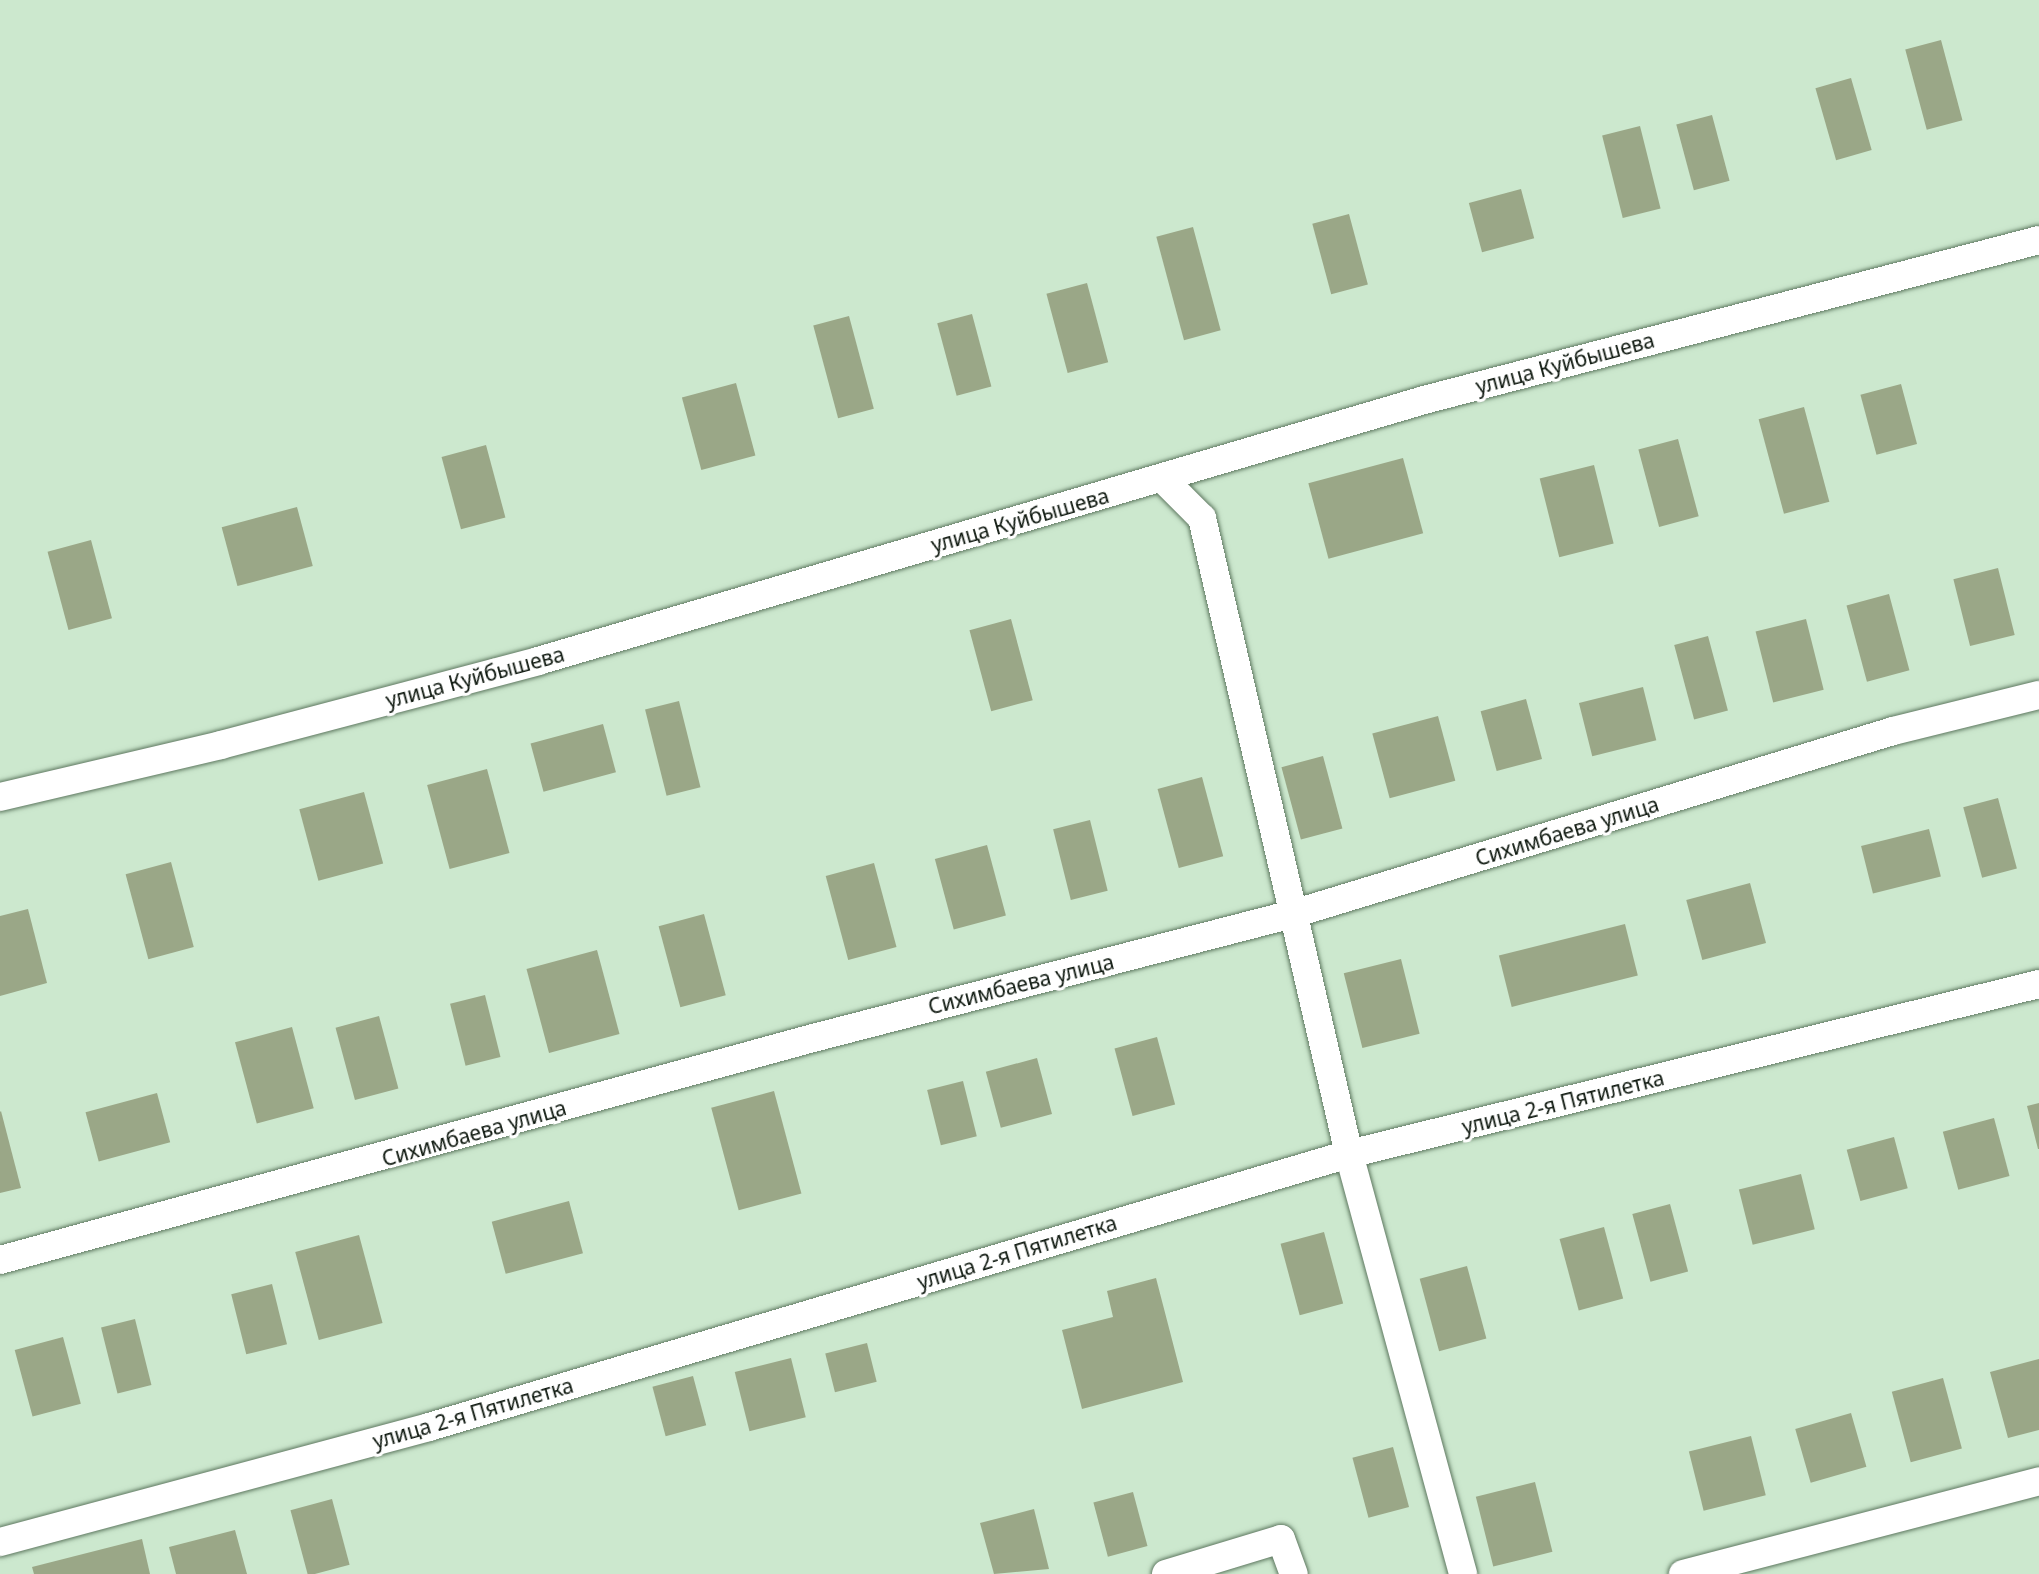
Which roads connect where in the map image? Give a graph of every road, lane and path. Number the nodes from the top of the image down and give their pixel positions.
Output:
1 (2039, 240) edge
2 (1163, 479) junction
3 (2039, 695) edge
4 (0, 797) edge
5 (1296, 913) junction
6 (2039, 984) edge
7 (1349, 1153) junction
8 (0, 1260) edge
9 (2039, 1481) edge
10 (0, 1542) edge
11 (1166, 1574) edge
12 (1294, 1574) edge
13 (1463, 1574) edge
14 (1683, 1574) edge

1 - 2 street, улица Куйбышева
2 - 4 street, улица Куйбышева
2 - 5 street
3 - 5 street, Сихимбаева улица
5 - 7 street
5 - 8 street, Сихимбаева улица
6 - 7 street, улица 2-я Пятилетка
7 - 10 street, улица 2-я Пятилетка
7 - 13 street
9 - 14 street
11 - 12 street

